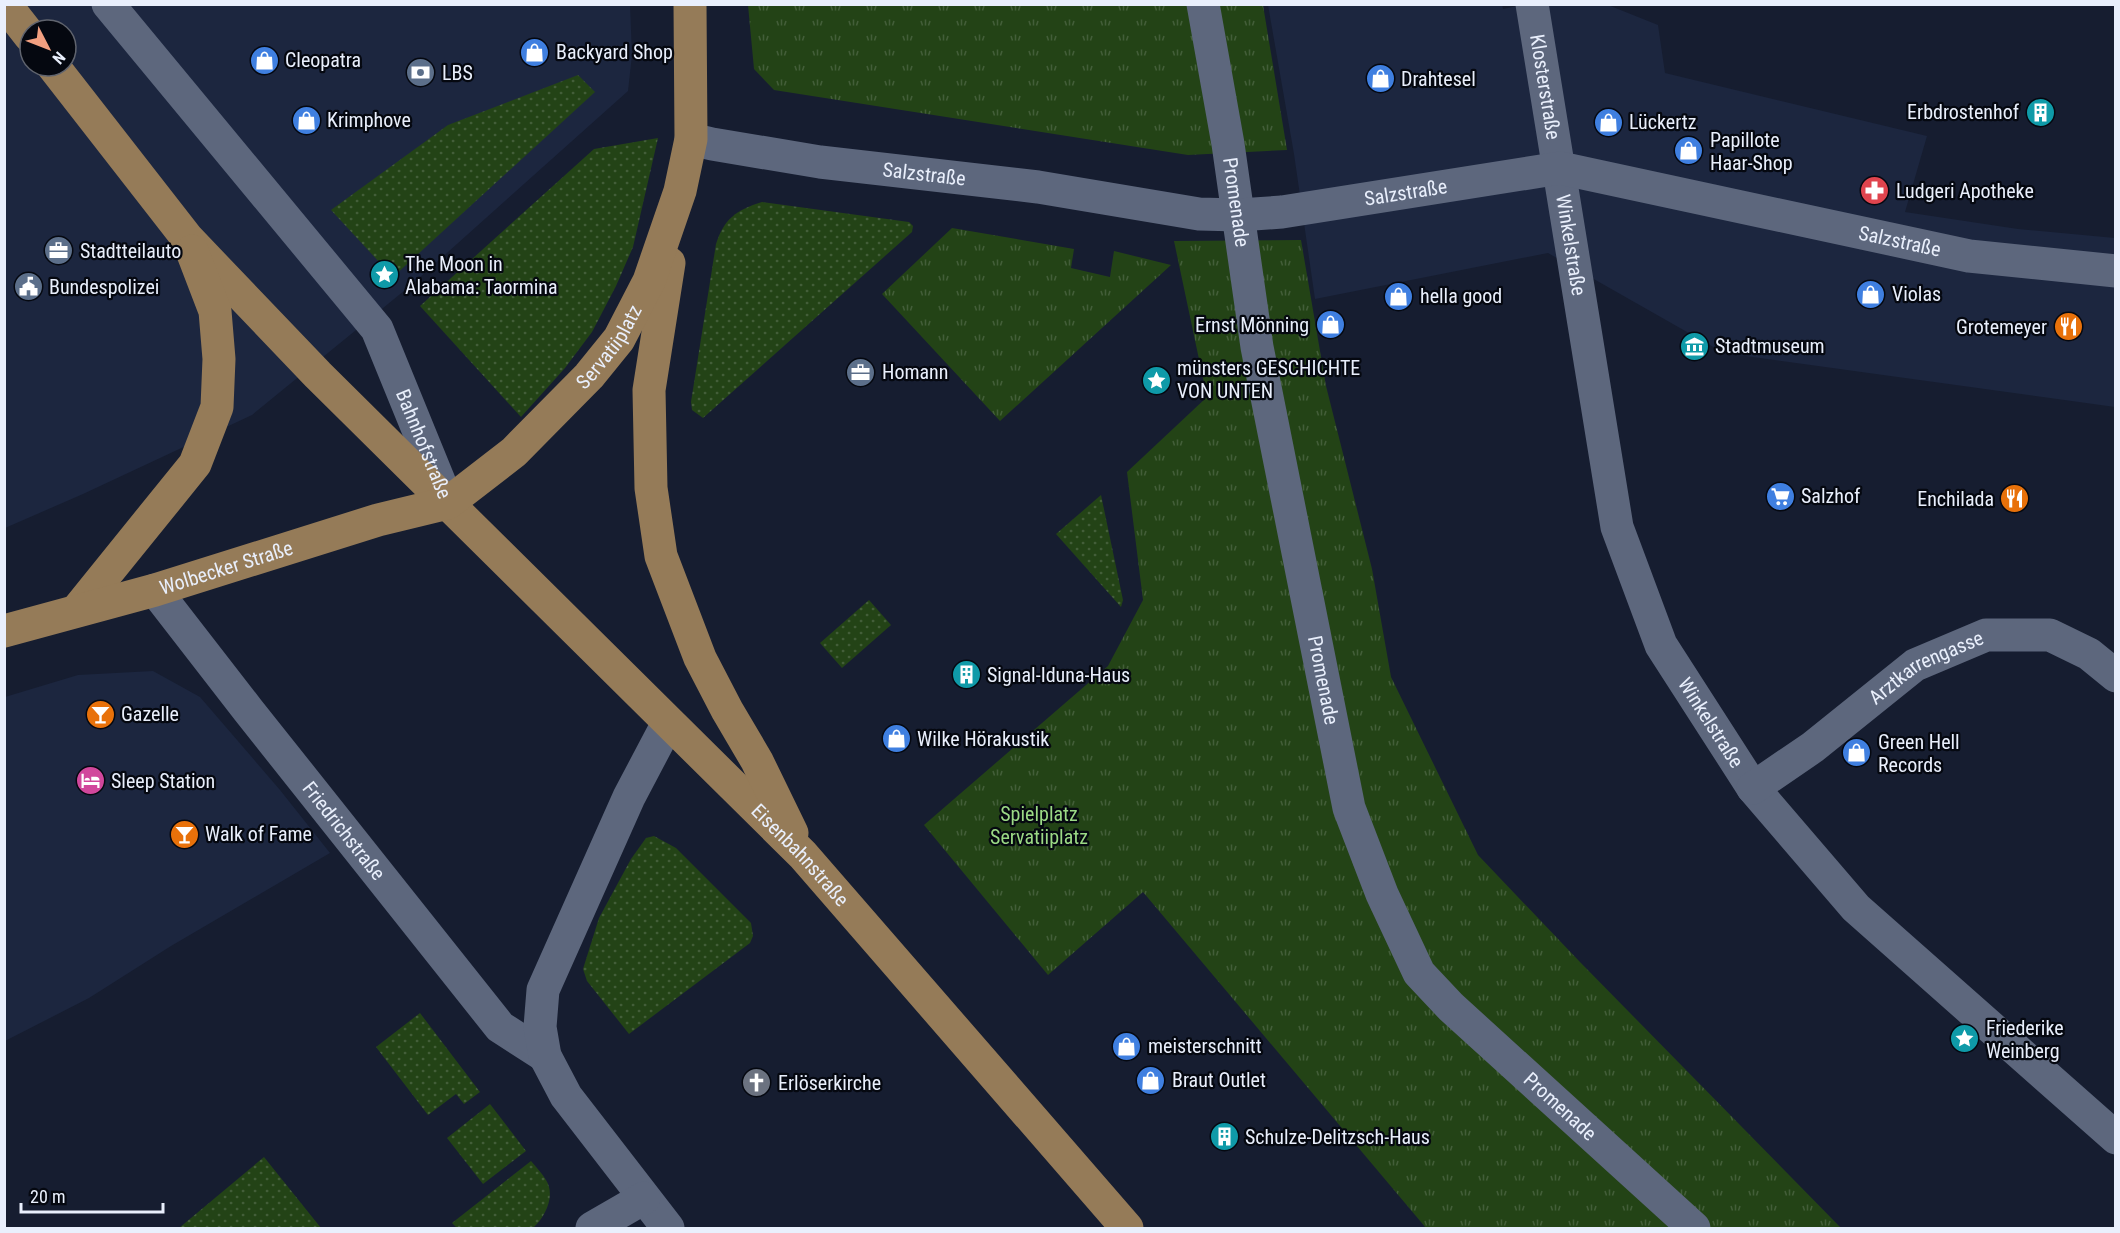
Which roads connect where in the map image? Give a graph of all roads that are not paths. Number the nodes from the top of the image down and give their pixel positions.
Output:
1 (5, 4) edge
2 (108, 4) edge
3 (690, 4) edge
4 (1203, 4) edge
5 (1532, 4) edge
6 (18, 21) edge
7 (62, 78) edge
8 (691, 139) junction
9 (1560, 168) junction
10 (680, 191) junction
11 (1239, 215) junction
12 (188, 238) junction
13 (2115, 271) edge
14 (448, 503) junction
15 (155, 590) junction
16 (77, 610) junction
17 (4, 631) edge
18 (2115, 676) edge
19 (668, 723) junction
20 (1753, 788) junction
21 (803, 855) junction
22 (546, 1056) junction
23 (2115, 1138) edge
24 (644, 1198) junction
25 (592, 1228) edge
26 (668, 1228) edge
27 (1127, 1228) edge
28 (1694, 1228) edge

1 - 6 main road
2 - 14 street, Bahnhofstraße
3 - 8 main road, Servatiiplatz
4 - 11 street, Promenade
5 - 9 street, Klosterstraße
7 - 12 main road, Bahnhofstraße
8 - 10 main road, Servatiiplatz
8 - 11 street, Salzstraße
9 - 11 street, Salzstraße
9 - 13 street, Salzstraße
9 - 20 street, Winkelstraße
10 - 14 main road, Servatiiplatz
10 - 21 main road
11 - 28 street, Promenade
12 - 14 main road, Bahnhofstraße
12 - 16 main road
14 - 15 main road, Wolbecker Straße
14 - 19 main road, Eisenbahnstraße
15 - 16 main road, Wolbecker Straße
15 - 22 street, Friedrichstraße
16 - 17 main road, Wolbecker Straße
18 - 20 street, Arztkarrengasse
19 - 21 main road, Eisenbahnstraße
19 - 22 street
20 - 23 street, Winkelstraße
21 - 27 main road, Eisenbahnstraße
22 - 24 street
24 - 25 street
24 - 26 street

